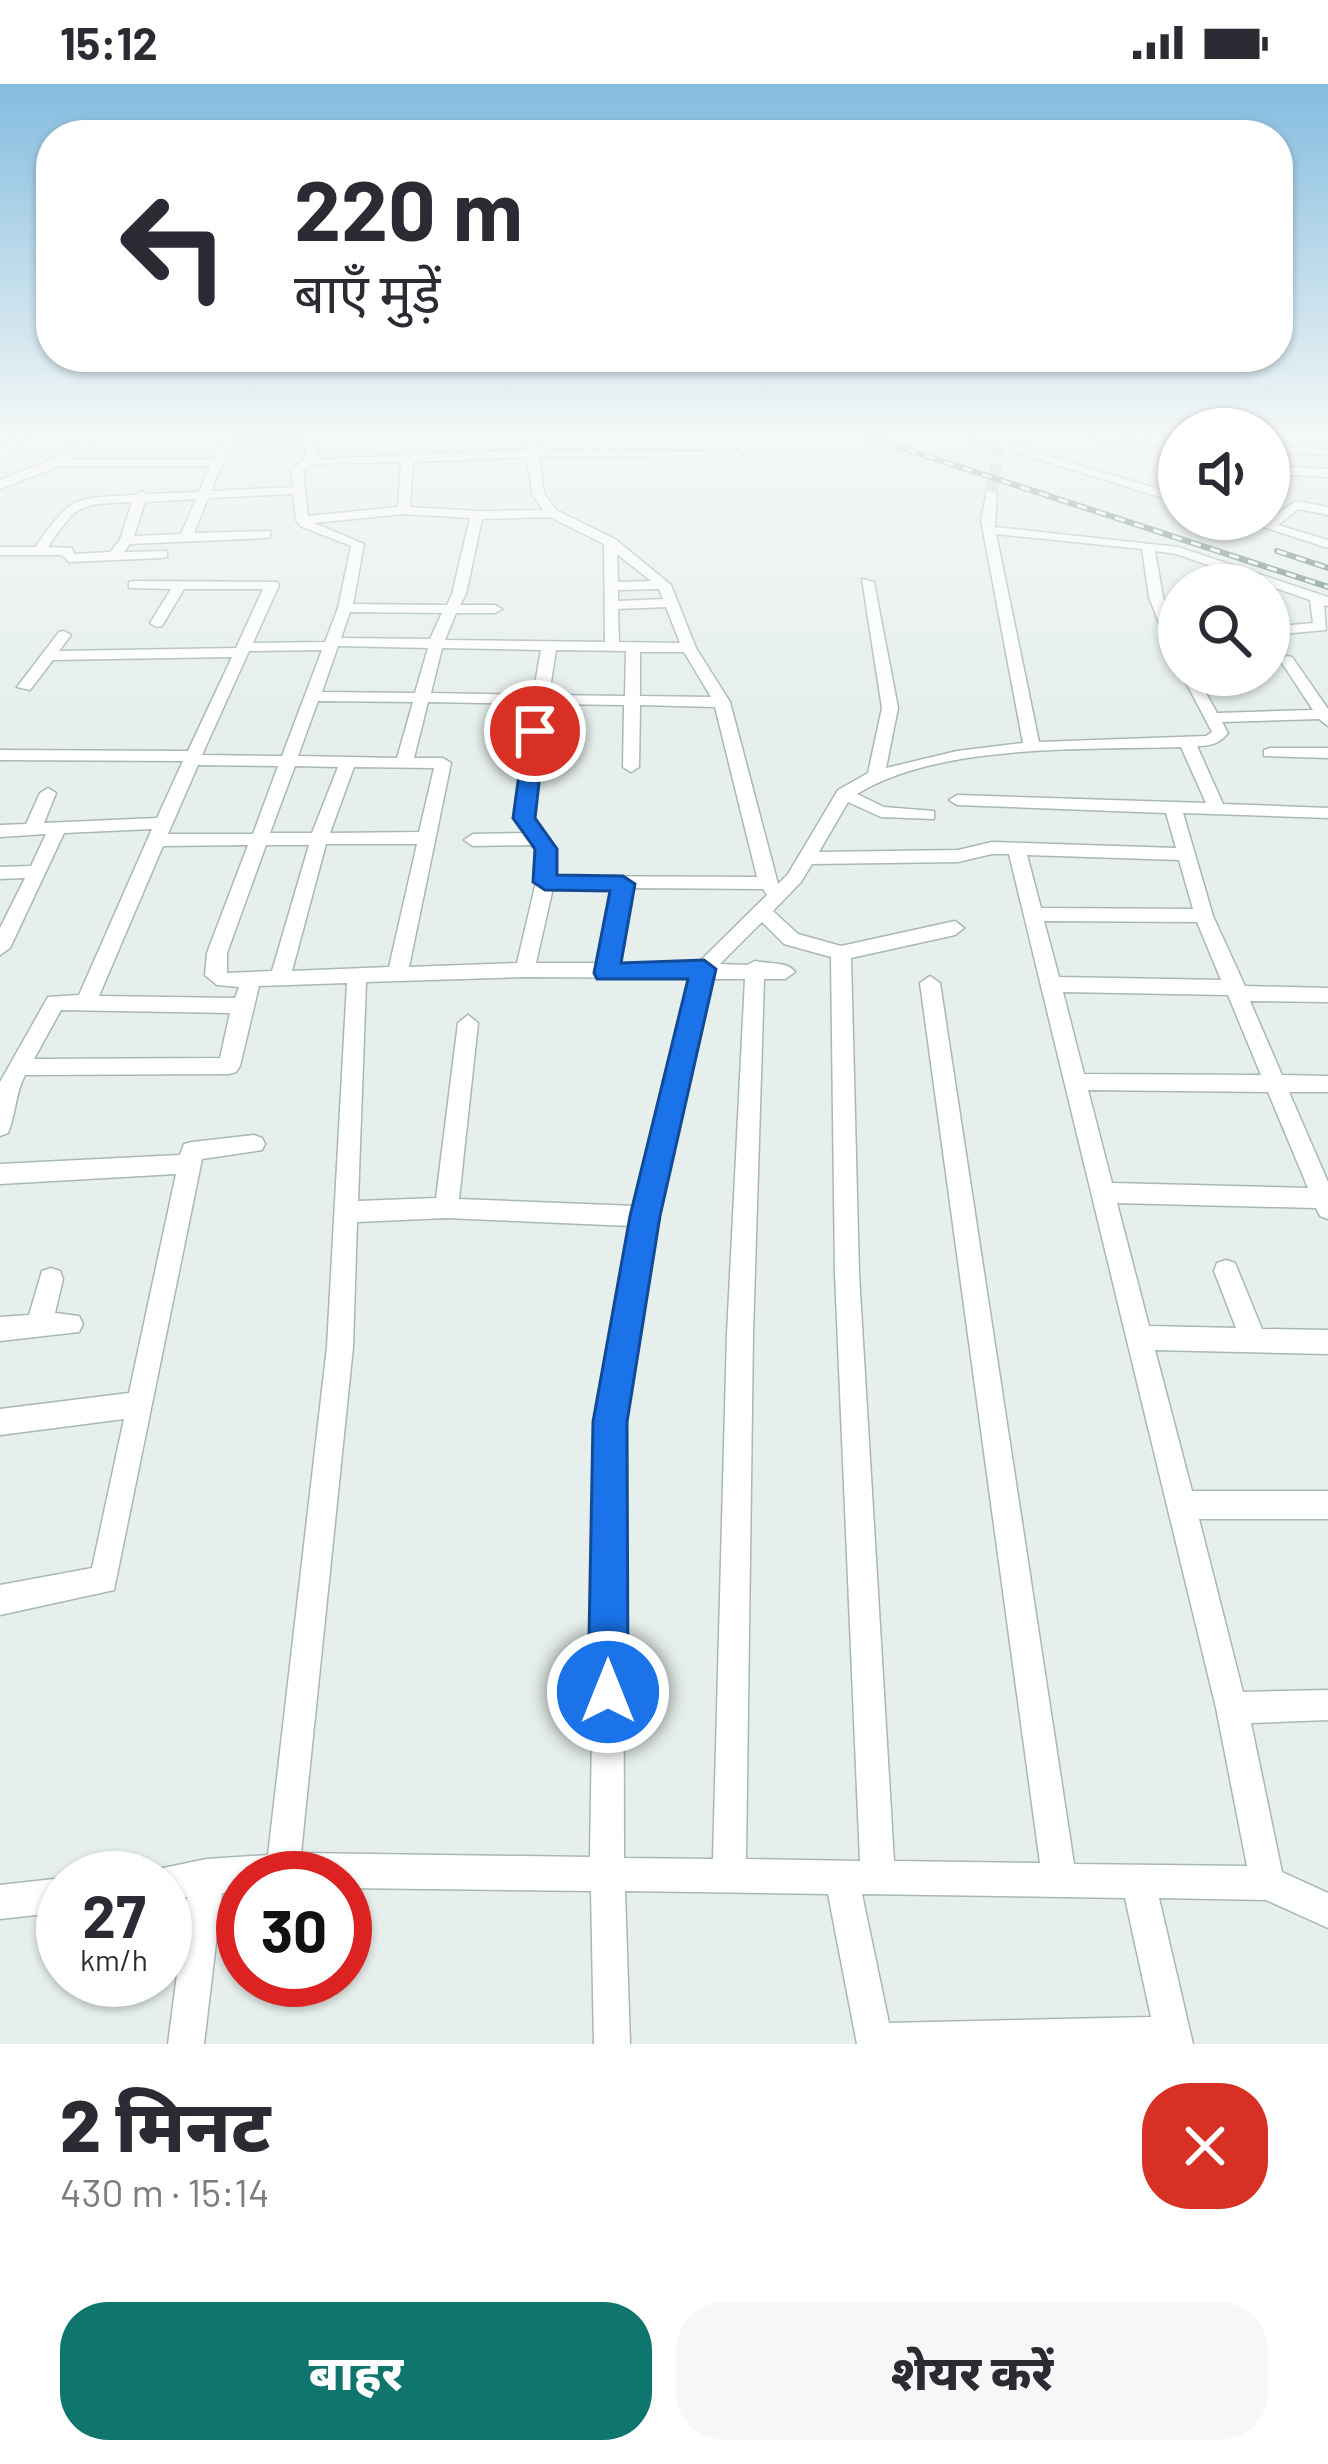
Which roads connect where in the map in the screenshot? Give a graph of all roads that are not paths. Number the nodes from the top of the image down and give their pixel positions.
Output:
1 (55, 528) edge
2 (129, 528) edge
3 (191, 528) edge
4 (247, 528) edge
5 (318, 528) edge
6 (474, 528) edge
7 (583, 528) edge
8 (990, 530) joint
9 (1290, 533) edge
10 (265, 534) dead end
11 (246, 535) junction
12 (187, 537) junction
13 (125, 540) junction
14 (610, 542) junction
15 (1328, 544) edge
16 (1148, 546) junction
17 (0, 551) edge
18 (39, 551) junction
19 (162, 554) dead end
20 (114, 556) junction
21 (1158, 576) edge
22 (868, 581) dead end
23 (134, 585) dead end
24 (180, 585) junction
25 (664, 585) junction
26 (611, 586) junction
27 (1322, 600) edge
28 (671, 603) junction
29 (611, 604) junction
30 (345, 608) junction
31 (450, 609) junction
32 (495, 609) dead end
33 (158, 623) dead end
34 (1290, 629) edge
35 (64, 635) dead end
36 (331, 644) junction
37 (436, 645) junction
38 (548, 646) junction
39 (612, 647) junction
40 (633, 647) junction
41 (689, 648) junction
42 (243, 649) junction
43 (49, 656) junction
44 (1290, 664) edge
45 (1305, 686) junction
46 (1328, 686) edge
47 (25, 687) dead end
48 (310, 696) junction
49 (424, 696) junction
50 (1201, 696) edge
51 (540, 697) junction
52 (634, 699) junction
53 (722, 702) junction
54 (1325, 717) edge
55 (1213, 718) junction
56 (1188, 745) junction
57 (1032, 747) junction
58 (1270, 753) dead end
59 (1328, 753) edge
60 (0, 755) edge
61 (192, 759) junction
62 (284, 761) junction
63 (348, 762) junction
64 (404, 763) junction
65 (632, 767) dead end
66 (876, 775) junction
67 (48, 794) dead end
68 (844, 794) junction
69 (957, 800) dead end
70 (1214, 809) junction
71 (1174, 811) junction
72 (1328, 813) edge
73 (928, 815) dead end
74 (58, 828) junction
75 (33, 829) junction
76 (0, 831) edge
77 (160, 831) junction
78 (428, 838) junction
79 (535, 838) junction
80 (319, 839) junction
81 (258, 840) junction
82 (473, 840) dead end
83 (1017, 849) junction
84 (1186, 854) junction
85 (807, 858) junction
86 (38, 872) junction
87 (0, 873) edge
88 (545, 882) junction
89 (623, 884) junction
90 (770, 898) junction
91 (1032, 914) junction
92 (1204, 916) junction
93 (955, 928) dead end
94 (0, 948) edge
95 (841, 953) junction
96 (755, 968) junction
97 (704, 969) junction
98 (524, 970) junction
99 (398, 972) junction
100 (785, 972) dead end
101 (606, 973) junction
102 (357, 974) junction
103 (280, 975) junction
104 (251, 979) junction
105 (930, 983) dead end
106 (1049, 984) junction
107 (1237, 991) junction
108 (1328, 995) edge
109 (86, 1003) junction
110 (242, 1006) junction
111 (468, 1023) dead end
112 (19, 1067) junction
113 (1073, 1082) junction
114 (1277, 1082) junction
115 (1328, 1084) edge
116 (0, 1127) edge
117 (254, 1144) dead end
118 (190, 1164) junction
119 (0, 1174) edge
120 (1101, 1193) junction
121 (1327, 1202) edge
122 (446, 1208) junction
123 (344, 1212) junction
124 (645, 1216) junction
125 (1226, 1271) dead end
126 (51, 1279) dead end
127 (70, 1324) dead end
128 (39, 1326) junction
129 (0, 1329) edge
130 (1137, 1338) junction
131 (1254, 1341) junction
132 (1328, 1342) edge
133 (140, 1403) junction
134 (0, 1422) edge
135 (1179, 1504) junction
136 (1328, 1505) edge
137 (0, 1600) edge
138 (1328, 1705) edge
139 (1232, 1708) junction
140 (285, 1851) edge
141 (372, 1871) edge
142 (607, 1872) junction
143 (729, 1873) junction
144 (216, 1875) edge
145 (207, 1876) junction
146 (842, 1877) junction
147 (192, 1878) edge
148 (1059, 1878) junction
149 (878, 1880) junction
150 (1138, 1880) junction
151 (1268, 1882) junction
152 (36, 1897) edge
153 (0, 1902) edge
154 (1328, 1908) edge
155 (1174, 2039) edge
156 (875, 2043) edge
157 (186, 2044) edge
158 (612, 2044) edge

1 - 18 street
2 - 13 street
3 - 12 street
4 - 11 street
5 - 30 street
6 - 31 street
7 - 14 street
8 - 16 street
8 - 57 street
9 - 15 street
10 - 11 street
11 - 12 street
12 - 13 street
13 - 20 street
14 - 25 street
14 - 26 street
16 - 21 street
16 - 27 street
17 - 18 street
18 - 20 street
19 - 20 street
22 - 66 street
23 - 24 street
24 - 33 street
24 - 42 street
25 - 26 street
25 - 28 street
26 - 29 street
27 - 34 street
28 - 29 street
28 - 41 street
29 - 39 street
30 - 31 street
30 - 36 street
31 - 32 street
31 - 37 street
35 - 43 street
36 - 37 street
36 - 42 street
36 - 48 street
37 - 38 street
37 - 49 street
38 - 39 street
38 - 51 street
39 - 40 street
40 - 41 street
40 - 52 street
41 - 53 street
42 - 43 street
42 - 61 street
43 - 47 street
44 - 45 street
45 - 46 street
45 - 54 street
48 - 49 street
48 - 62 street
49 - 51 street
49 - 64 street
50 - 55 street
51 - 52 street
51 - 79 street
52 - 53 street
52 - 65 street
53 - 90 street
54 - 55 street
55 - 56 street
56 - 57 street
56 - 70 street
57 - 66 street
58 - 59 street
60 - 61 street
61 - 62 street
61 - 77 street
62 - 63 street
62 - 81 street
63 - 64 street
63 - 80 street
64 - 78 street
66 - 68 street
67 - 75 street
68 - 73 street
68 - 85 street
69 - 71 street
70 - 71 street
70 - 72 street
71 - 84 street
74 - 75 street
74 - 77 street
74 - 86 street
75 - 76 street
77 - 81 street
77 - 109 street
78 - 80 street
78 - 99 street
79 - 82 street
79 - 88 street
80 - 81 street
80 - 103 street
81 - 104 street
83 - 84 street
83 - 85 street
83 - 91 street
84 - 92 street
85 - 90 street
86 - 87 street
86 - 94 street
88 - 89 street
88 - 98 street
89 - 90 street
89 - 101 street
90 - 95 street
90 - 97 street
91 - 92 street
91 - 106 street
92 - 107 street
93 - 95 street
95 - 149 street
96 - 97 street
96 - 100 street
96 - 143 street
97 - 101 street
97 - 124 street
98 - 99 street
98 - 101 street
99 - 102 street
102 - 103 street
102 - 123 street
103 - 104 street
104 - 110 street
105 - 148 street
106 - 107 street
106 - 113 street
107 - 108 street
107 - 114 street
109 - 110 street
109 - 112 street
110 - 112 street
111 - 122 street
112 - 116 street
113 - 114 street
113 - 120 street
114 - 115 street
114 - 121 street
117 - 118 street
118 - 119 street
118 - 133 street
120 - 121 street
120 - 130 street
122 - 123 street
122 - 124 street
123 - 140 street
124 - 142 street
125 - 131 street
126 - 128 street
127 - 128 street
128 - 129 street
130 - 131 street
130 - 135 street
131 - 132 street
133 - 134 street
133 - 137 street
135 - 136 street
135 - 139 street
138 - 139 street
139 - 151 street
141 - 142 street
142 - 143 street
142 - 158 street
143 - 146 street
144 - 145 street
145 - 147 street
145 - 157 street
146 - 149 street
146 - 156 street
148 - 149 street
148 - 150 street
150 - 151 street
150 - 155 street
151 - 154 street
152 - 153 street
155 - 156 street

